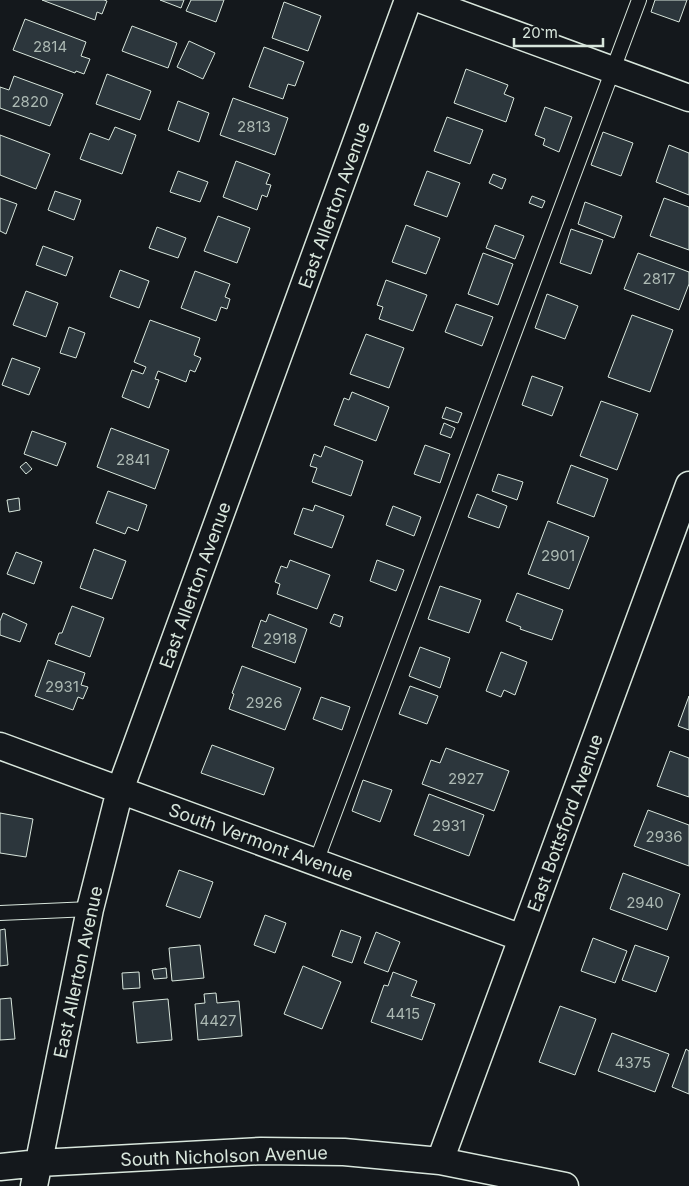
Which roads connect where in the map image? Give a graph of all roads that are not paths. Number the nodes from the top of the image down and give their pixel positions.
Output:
1 (408, 0) edge
2 (422, 0) edge
3 (639, 0) edge
4 (613, 70) junction
5 (689, 98) edge
6 (689, 485) edge
7 (0, 746) edge
8 (120, 790) junction
9 (316, 862) junction
10 (90, 909) junction
11 (0, 913) edge
12 (522, 938) junction
13 (440, 1161) junction
14 (0, 1167) edge
15 (36, 1174) edge
16 (565, 1186) edge

1 - 8 street, East Allerton Avenue
2 - 4 street
3 - 4 lane
4 - 5 street
4 - 9 lane
6 - 12 street, East Bottsford Avenue
7 - 8 street, South Vermont Avenue
8 - 9 street, South Vermont Avenue
8 - 10 street, East Allerton Avenue
9 - 12 street, South Vermont Avenue
10 - 11 lane
10 - 15 street, East Allerton Avenue
12 - 13 street, East Bottsford Avenue
13 - 15 street, South Nicholson Avenue
13 - 16 street, South Nicholson Avenue
14 - 15 street, South Nicholson Avenue

